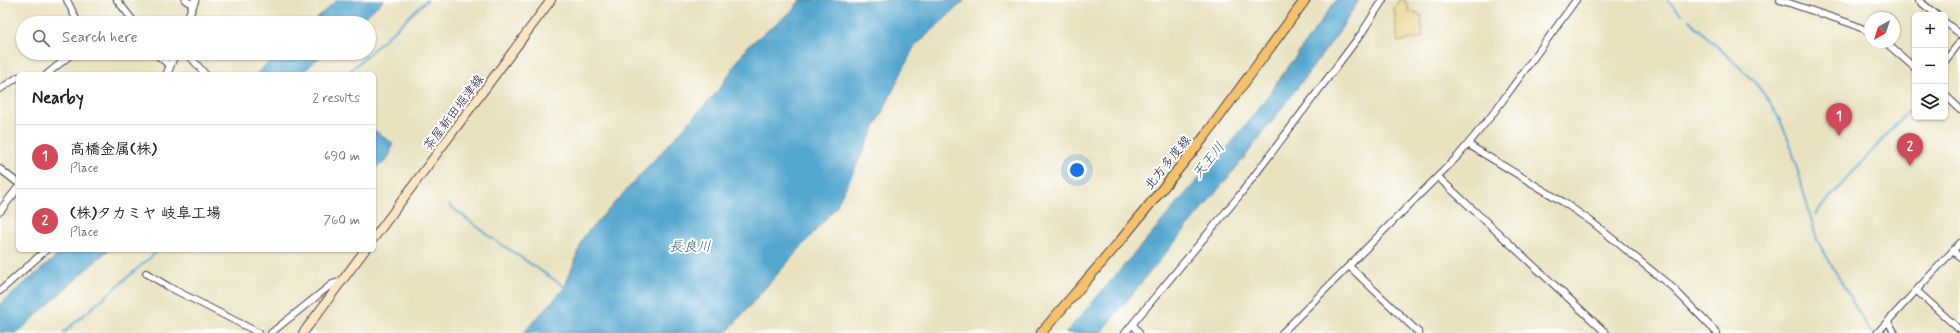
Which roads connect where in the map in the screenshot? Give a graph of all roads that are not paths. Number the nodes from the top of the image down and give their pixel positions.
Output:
1 (67, 0) edge
2 (117, 0) edge
3 (185, 0) edge
4 (551, 0) edge
5 (1305, 0) edge
6 (1384, 0) edge
7 (1576, 0) edge
8 (1780, 0) edge
9 (1918, 0) edge
10 (194, 3) edge
11 (1933, 12) edge
12 (75, 16) edge
13 (128, 16) edge
14 (189, 16) edge
15 (1948, 24) edge
16 (1864, 29) edge
17 (1960, 34) edge
18 (1960, 42) edge
19 (1892, 48) edge
20 (1948, 57) edge
21 (64, 60) edge
22 (163, 60) edge
23 (172, 60) edge
24 (193, 60) edge
25 (1912, 65) edge
26 (170, 66) junction
27 (49, 72) edge
28 (168, 72) edge
29 (203, 72) edge
30 (16, 79) edge
31 (0, 89) edge
32 (1948, 98) edge
33 (1960, 108) edge
34 (1469, 145) junction
35 (0, 169) edge
36 (1438, 177) junction
37 (16, 181) edge
38 (16, 191) edge
39 (0, 211) edge
40 (376, 235) edge
41 (1960, 243) edge
42 (1953, 250) junction
43 (44, 252) edge
44 (364, 252) edge
45 (1960, 257) edge
46 (1349, 266) junction
47 (146, 273) dead end
48 (342, 281) junction
49 (0, 291) edge
50 (1917, 291) junction
51 (1888, 322) junction
52 (1133, 324) junction
53 (1960, 330) edge
54 (259, 333) edge
55 (271, 333) edge
56 (303, 333) edge
57 (1041, 333) edge
58 (1126, 333) edge
59 (1138, 333) edge
60 (1282, 333) edge
61 (1419, 333) edge
62 (1606, 333) edge
63 (1717, 333) edge
64 (1877, 333) edge
65 (1895, 333) edge

1 - 12 street
2 - 13 street
3 - 10 street
4 - 40 main road, 茶屋新田堀津線
5 - 57 main road, 北方多度線
6 - 52 street
7 - 34 street
8 - 16 street
9 - 11 street
10 - 14 street
15 - 17 street
18 - 20 street
19 - 25 street
21 - 27 street
22 - 26 street
23 - 26 street
24 - 29 street
26 - 28 street
30 - 31 street
32 - 33 street
34 - 36 street
34 - 63 street
35 - 37 street
36 - 46 street
36 - 62 street
38 - 39 street
41 - 42 street
42 - 45 street
42 - 50 street
43 - 49 street
44 - 48 main road
46 - 60 street
46 - 61 street
47 - 54 street
48 - 55 street
48 - 56 main road
50 - 51 street
50 - 53 street
51 - 64 street
51 - 65 street
52 - 58 street
52 - 59 street

